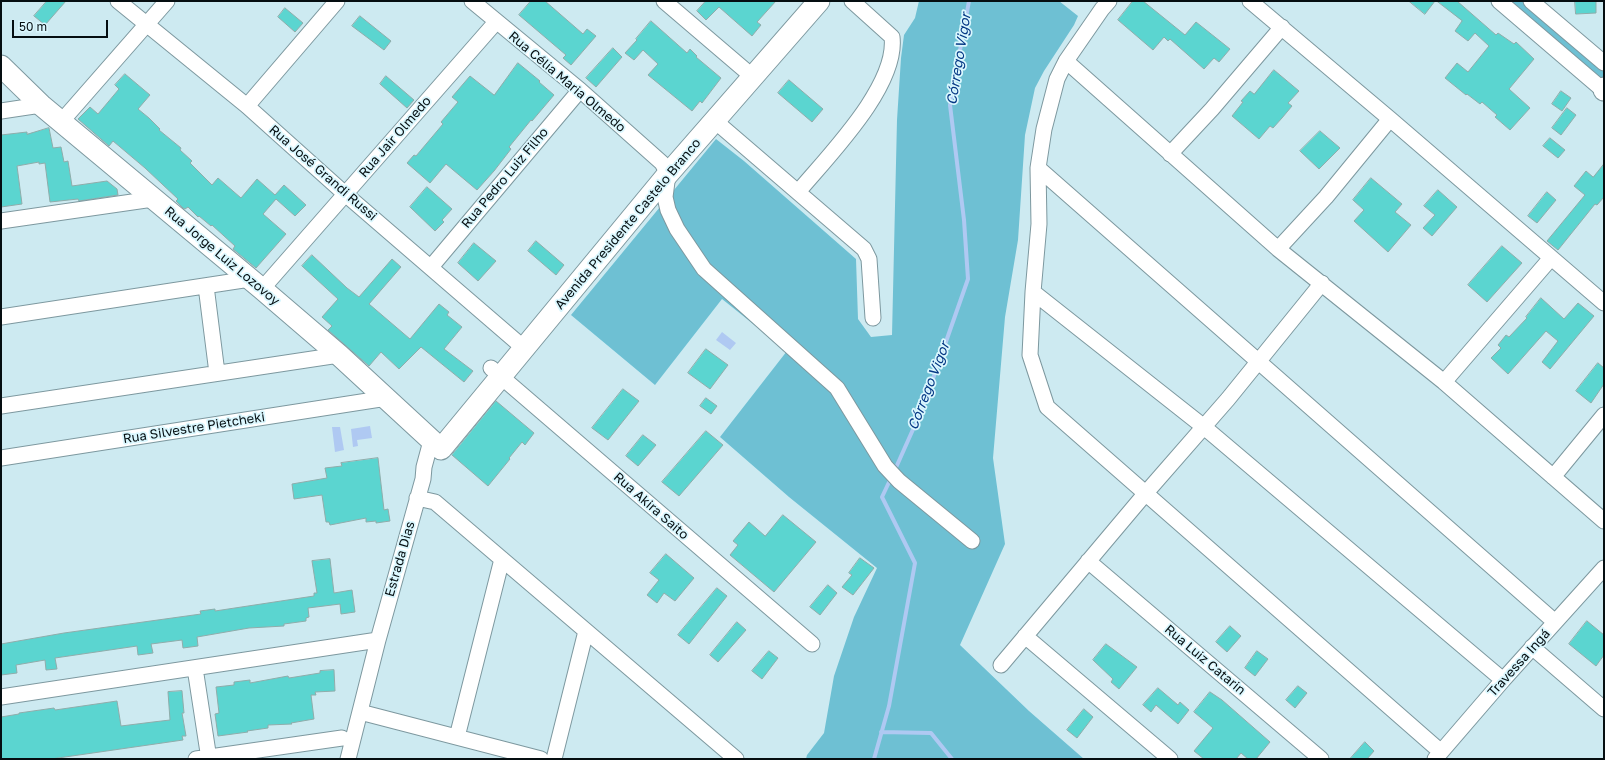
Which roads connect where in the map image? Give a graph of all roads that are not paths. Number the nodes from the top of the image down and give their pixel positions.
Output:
1 (118, 1) edge
2 (167, 1) edge
3 (336, 1) edge
4 (472, 1) edge
5 (664, 1) edge
6 (804, 1) edge
7 (819, 1) edge
8 (852, 1) edge
9 (1109, 1) edge
10 (1250, 1) edge
11 (1499, 1) edge
12 (1531, 1) edge
13 (496, 22) junction
14 (147, 24) junction
15 (1282, 27) junction
16 (1066, 61) junction
17 (1604, 62) edge
18 (1, 66) edge
19 (750, 73) junction
20 (1604, 89) edge
21 (580, 90) junction
22 (41, 105) junction
23 (247, 106) junction
24 (1, 111) edge
25 (1390, 119) junction
26 (715, 121) junction
27 (61, 122) junction
28 (1170, 154) junction
29 (1038, 168) junction
30 (665, 169) junction
31 (798, 192) junction
32 (344, 193) junction
33 (153, 199) junction
34 (1, 221) edge
35 (1278, 249) junction
36 (1551, 258) junction
37 (431, 267) junction
38 (1322, 283) junction
39 (256, 284) junction
40 (206, 286) junction
41 (1033, 292) junction
42 (1604, 302) edge
43 (1, 317) edge
44 (873, 318) dead end
45 (519, 345) junction
46 (338, 355) junction
47 (1257, 362) junction
48 (496, 372) junction
49 (217, 373) junction
50 (1444, 382) junction
51 (387, 398) junction
52 (1, 406) edge
53 (1604, 415) edge
54 (1204, 427) junction
55 (436, 445) junction
56 (1, 458) edge
57 (1553, 477) junction
58 (1145, 494) junction
59 (417, 498) junction
60 (1604, 521) edge
61 (972, 541) dead end
62 (502, 559) junction
63 (1088, 561) junction
64 (1604, 568) edge
65 (1555, 622) junction
66 (586, 632) junction
67 (1025, 636) junction
68 (378, 640) junction
69 (812, 644) dead end
70 (1532, 647) junction
71 (1001, 664) dead end
72 (195, 668) junction
73 (1503, 680) junction
74 (1, 697) edge
75 (1604, 709) edge
76 (360, 712) junction
77 (457, 737) junction
78 (349, 738) junction
79 (1438, 755) edge
80 (205, 758) edge
81 (348, 759) edge
82 (541, 759) edge
83 (554, 759) edge
84 (736, 759) edge
85 (1170, 759) edge
86 (1321, 759) edge

1 - 14 street, Rua José Grandi Russi
2 - 14 street
3 - 23 street
4 - 13 street, Rua Célia Maria Olmedo
5 - 19 street
6 - 19 street, Avenida Presidente Castelo Branco
7 - 19 street, Avenida Presidente Castelo Branco
8 - 31 street
9 - 16 street
10 - 15 street
11 - 20 street
12 - 17 street
13 - 21 street, Rua Célia Maria Olmedo
13 - 32 street, Rua Jair Olmedo
14 - 23 street, Rua José Grandi Russi
14 - 27 street
15 - 25 street
15 - 28 street
16 - 28 street
16 - 29 street
18 - 22 street, Rua Jorge Luiz Lozovoy
19 - 26 street, Avenida Presidente Castelo Branco
19 - 30 street, Avenida Presidente Castelo Branco
21 - 30 street, Rua Célia Maria Olmedo
21 - 37 street, Rua Pedro Luiz Filho
22 - 24 street
22 - 27 street, Rua Jorge Luiz Lozovoy
23 - 32 street, Rua José Grandi Russi
25 - 35 street
25 - 36 street
26 - 30 street, Avenida Presidente Castelo Branco
26 - 31 street
27 - 33 street, Rua Jorge Luiz Lozovoy
28 - 35 street
29 - 41 street
29 - 47 street
30 - 45 street, Avenida Presidente Castelo Branco
30 - 61 street
31 - 44 street
32 - 37 street, Rua José Grandi Russi
32 - 39 street, Rua Jair Olmedo
33 - 34 street
33 - 39 street, Rua Jorge Luiz Lozovoy
35 - 38 street
36 - 42 street
36 - 50 street
37 - 45 street, Rua José Grandi Russi
38 - 47 street
38 - 50 street
39 - 40 street
39 - 46 street, Rua Jorge Luiz Lozovoy
40 - 43 street
40 - 49 street
41 - 54 street
41 - 58 street
45 - 48 street, Avenida Presidente Castelo Branco
46 - 49 street
46 - 51 street, Rua Jorge Luiz Lozovoy
47 - 54 street
47 - 65 street
48 - 55 street, Avenida Presidente Castelo Branco
48 - 69 street, Rua Akira Saito
49 - 52 street
50 - 57 street
51 - 55 street, Rua Jorge Luiz Lozovoy
51 - 56 street, Rua Silvestre Pietcheki
53 - 57 street
54 - 58 street
54 - 73 street
55 - 59 street, Estrada Dias
57 - 60 street
58 - 63 street
58 - 79 street
59 - 62 street
59 - 68 street, Estrada Dias
62 - 66 street
62 - 77 street
63 - 67 street
63 - 86 street, Rua Luiz Catarin
64 - 65 street, Travessa Ingá
65 - 70 street, Travessa Ingá
66 - 83 street
66 - 84 street
67 - 71 street
67 - 85 street
68 - 72 street
68 - 76 street
70 - 73 street, Travessa Ingá
70 - 75 street
72 - 74 street
72 - 80 street
73 - 79 street, Travessa Ingá
76 - 77 street
76 - 78 street
77 - 82 street
78 - 80 street
78 - 81 street

